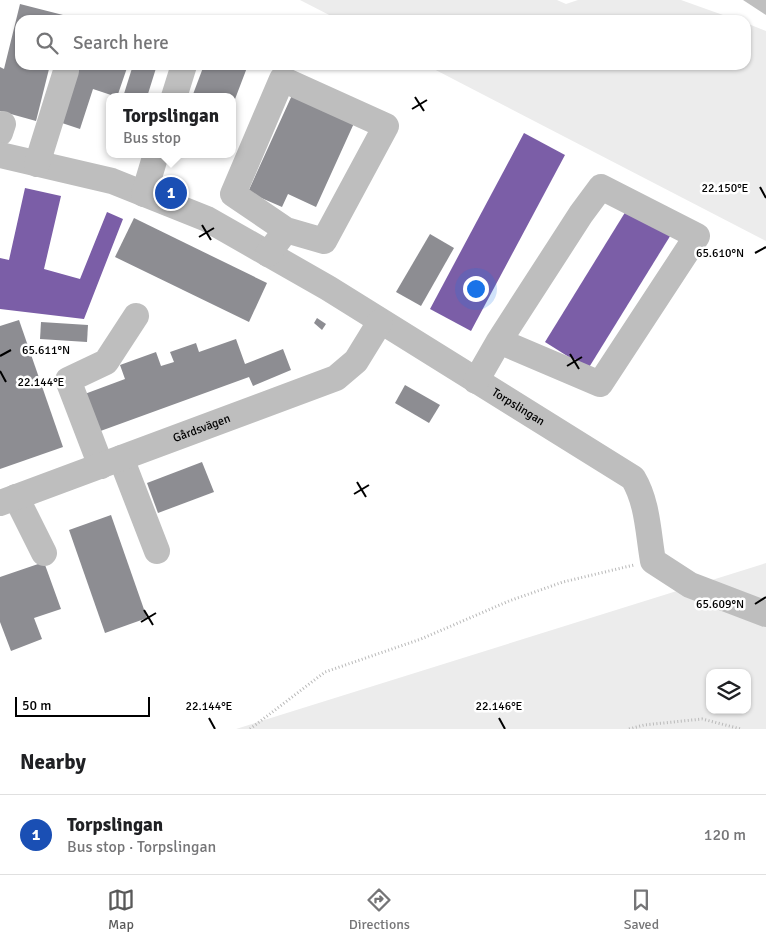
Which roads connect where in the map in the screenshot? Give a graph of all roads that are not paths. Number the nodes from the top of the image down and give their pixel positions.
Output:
1 (182, 70) edge
2 (66, 71) dead end
3 (175, 93) edge
4 (0, 155) edge
5 (155, 158) edge
6 (37, 164) junction
7 (144, 194) junction
8 (286, 230) junction
9 (268, 254) junction
10 (136, 316) dead end
11 (380, 322) junction
12 (500, 341) junction
13 (476, 381) junction
14 (111, 462) junction
15 (8, 500) edge
16 (157, 550) dead end
17 (44, 553) dead end
18 (766, 614) edge

1 - 3 street
2 - 6 street
4 - 6 street, Torpslingan
5 - 7 street
6 - 7 street, Torpslingan
7 - 9 street, Torpslingan
8 - 8 street
8 - 9 street
9 - 11 street, Torpslingan
10 - 14 street
11 - 13 street, Torpslingan
11 - 14 street, Gårdsvägen
12 - 12 street
12 - 13 street
13 - 18 street, Torpslingan
14 - 15 street, Gårdsvägen
14 - 16 street
15 - 17 street

